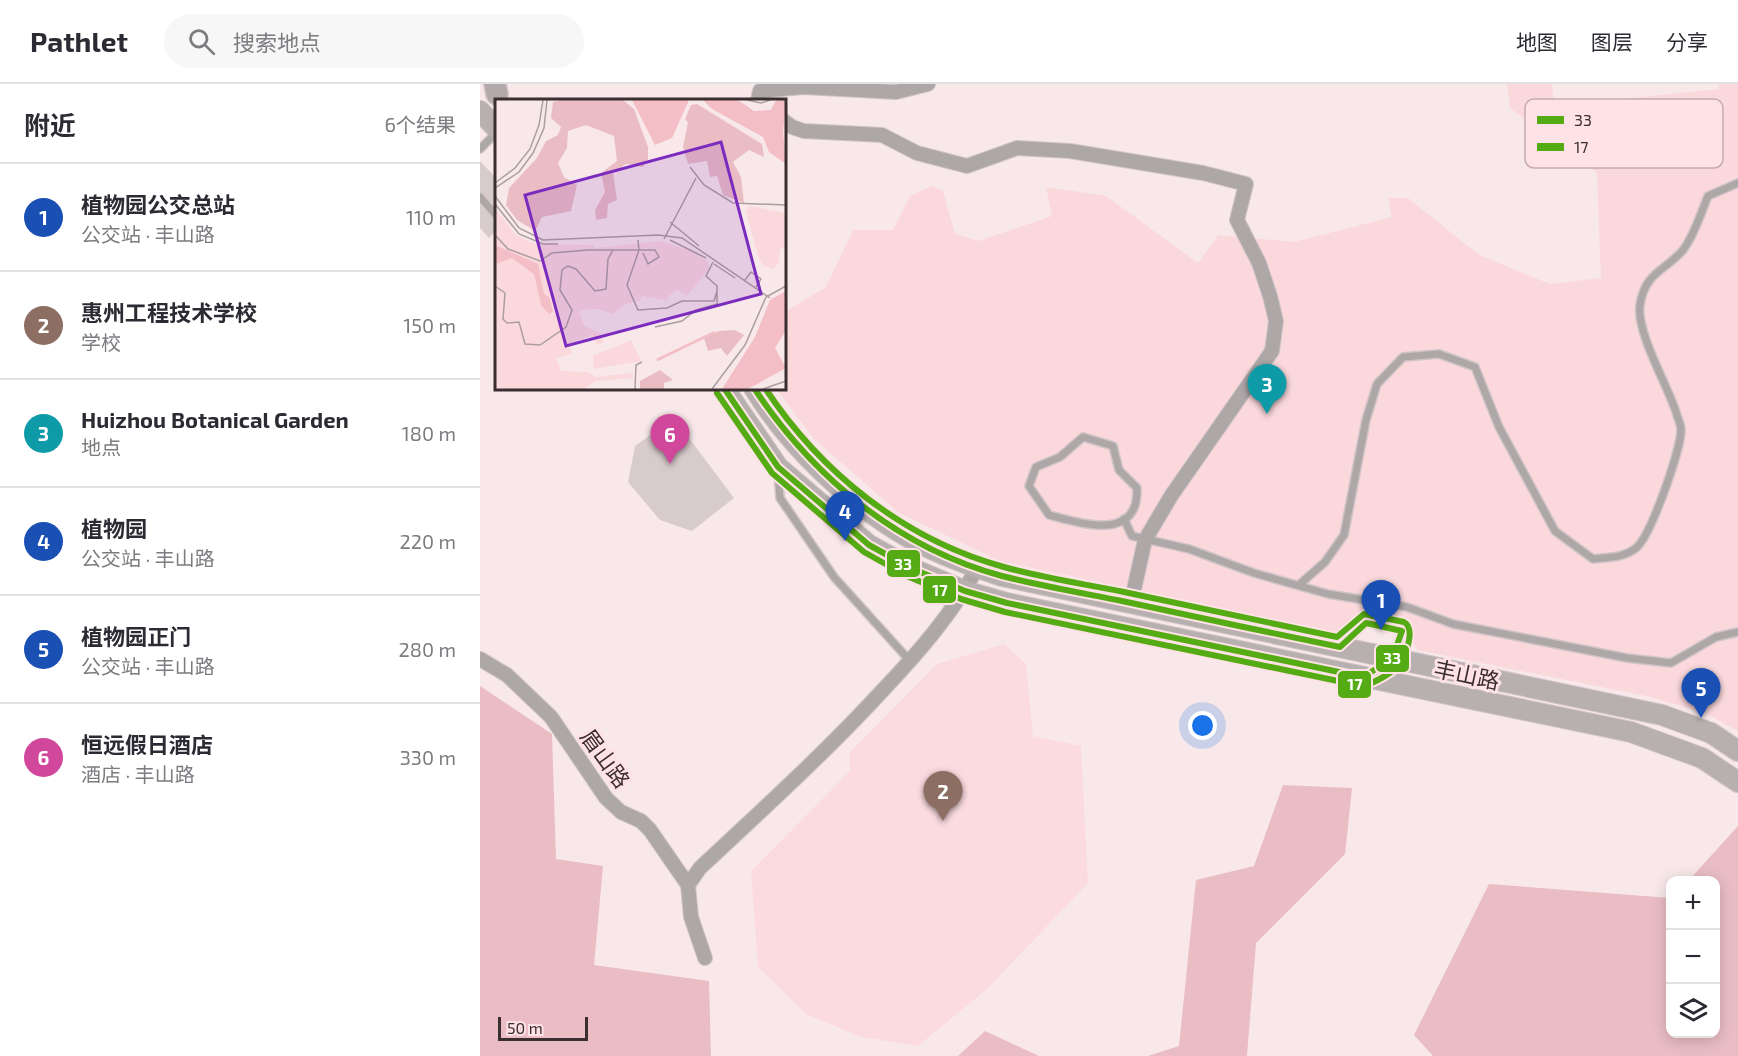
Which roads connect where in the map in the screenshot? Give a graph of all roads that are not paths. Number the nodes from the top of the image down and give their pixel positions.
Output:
1 (928, 84) edge
2 (758, 99) edge
3 (786, 122) edge
4 (489, 123) edge
5 (480, 149) edge
6 (1738, 183) edge
7 (480, 197) edge
8 (495, 214) edge
9 (725, 390) edge
10 (755, 390) edge
11 (778, 467) junction
12 (1124, 519) junction
13 (1145, 540) junction
14 (977, 568) junction
15 (1300, 584) junction
16 (965, 591) junction
17 (1131, 603) junction
18 (1738, 632) edge
19 (1340, 648) junction
20 (480, 659) edge
21 (1392, 659) junction
22 (910, 662) junction
23 (1363, 677) junction
24 (1738, 751) edge
25 (1738, 782) edge
26 (688, 885) junction
27 (705, 958) dead end

1 - 2 street
3 - 13 street
4 - 5 lane
6 - 15 lane
7 - 8 lane
9 - 11 main road, 丰山路
10 - 14 main road, 丰山路
11 - 16 main road, 丰山路
11 - 22 lane
12 - 12 lane
12 - 13 lane
13 - 15 lane
13 - 17 street
14 - 16 street
14 - 17 main road, 丰山路
15 - 18 lane
16 - 22 street
16 - 23 main road, 丰山路
17 - 19 main road, 丰山路
19 - 21 main road, 丰山路
19 - 21 lane
20 - 26 street, 眉山路
21 - 23 main road
21 - 24 main road, 丰山路
22 - 26 street
23 - 25 main road, 丰山路
26 - 27 street, 眉山路

